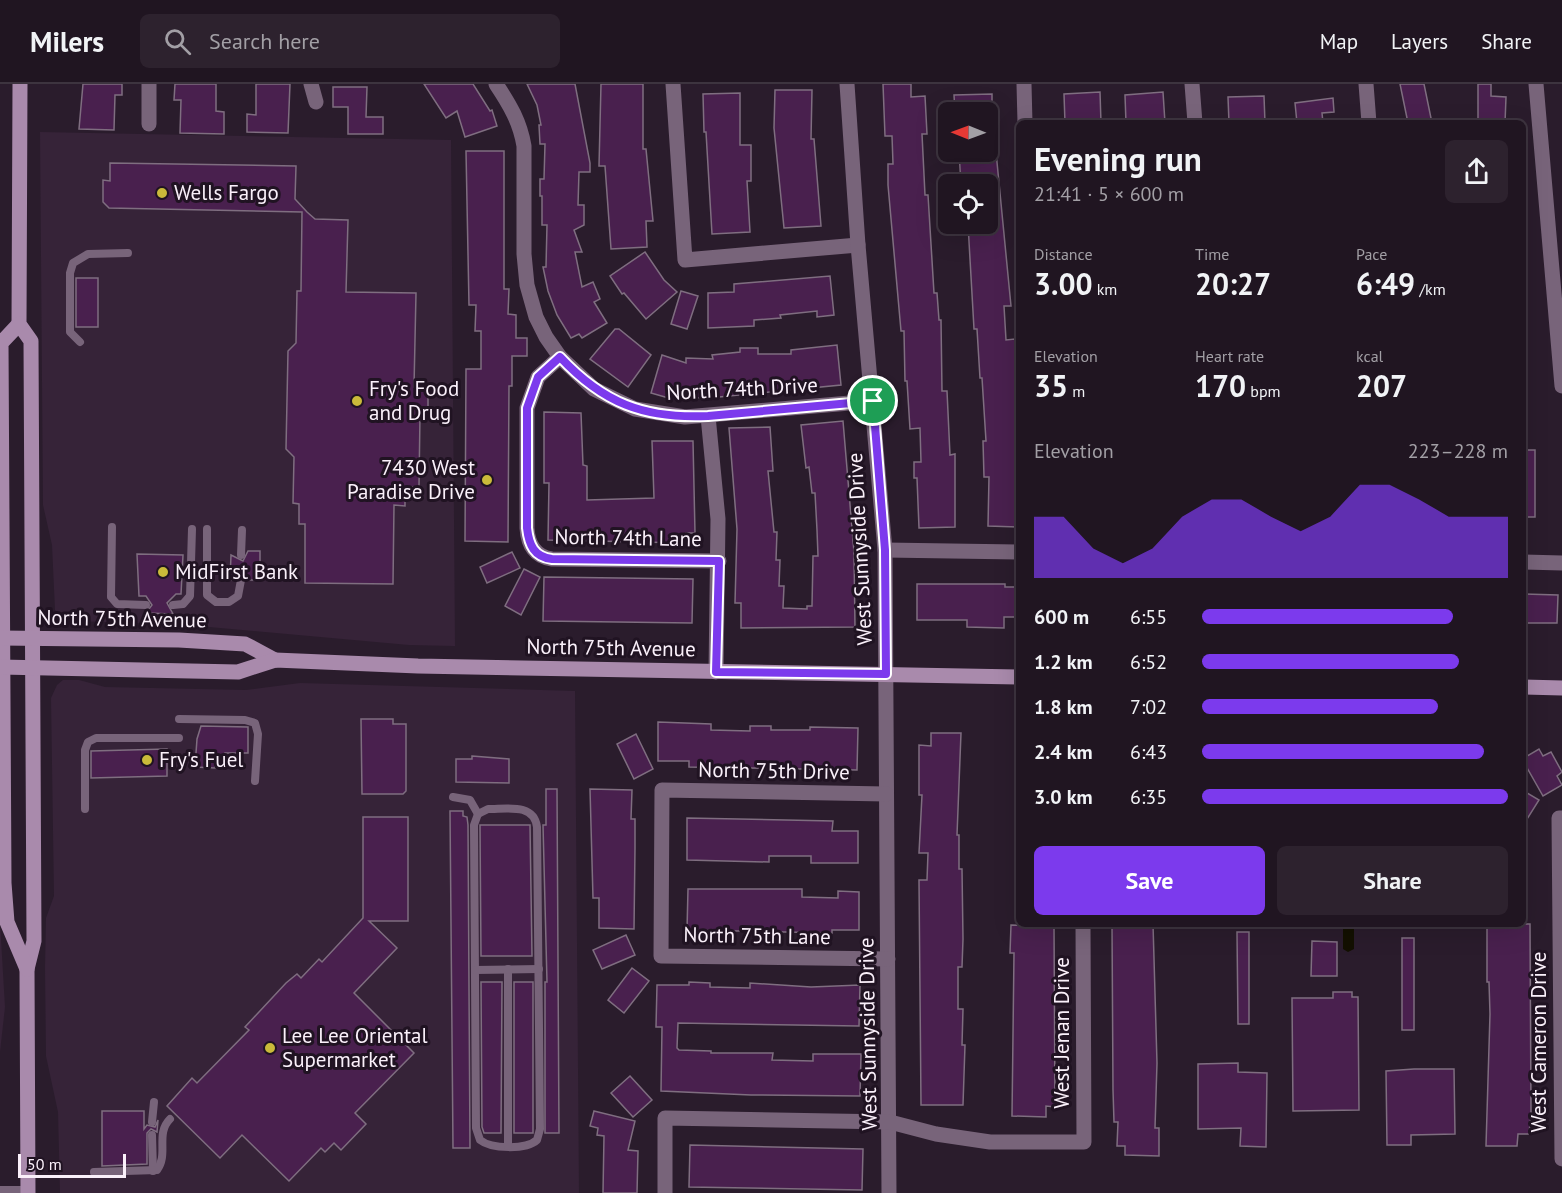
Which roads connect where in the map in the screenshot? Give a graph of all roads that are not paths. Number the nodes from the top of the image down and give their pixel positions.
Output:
1 (20, 84) edge
2 (149, 84) edge
3 (311, 84) edge
4 (496, 84) edge
5 (673, 84) edge
6 (847, 84) edge
7 (1024, 84) edge
8 (1192, 84) edge
9 (1366, 84) edge
10 (1536, 84) edge
11 (316, 102) dead end
12 (1025, 120) edge
13 (1195, 120) edge
14 (1369, 120) edge
15 (149, 124) dead end
16 (858, 246) junction
17 (128, 254) dead end
18 (20, 324) junction
19 (80, 342) dead end
20 (560, 357) junction
21 (1562, 386) edge
22 (873, 401) junction
23 (708, 416) junction
24 (0, 527) edge
25 (112, 527) dead end
26 (192, 529) dead end
27 (207, 529) dead end
28 (242, 530) dead end
29 (885, 550) junction
30 (1016, 552) edge
31 (241, 555) dead end
32 (719, 561) junction
33 (1526, 562) edge
34 (1562, 563) edge
35 (0, 580) edge
36 (241, 580) dead end
37 (146, 605) dead end
38 (173, 605) dead end
39 (0, 638) edge
40 (33, 638) junction
41 (275, 660) junction
42 (1, 667) edge
43 (33, 669) junction
44 (716, 672) junction
45 (886, 674) junction
46 (1016, 677) edge
47 (1526, 687) edge
48 (1562, 688) edge
49 (179, 719) dead end
50 (179, 738) dead end
51 (255, 781) dead end
52 (886, 794) junction
53 (453, 797) dead end
54 (85, 809) dead end
55 (478, 814) junction
56 (1560, 818) edge
57 (1083, 927) edge
58 (661, 956) joint
59 (888, 959) junction
60 (27, 969) junction
61 (508, 969) junction
62 (539, 969) junction
63 (476, 970) junction
64 (154, 1102) dead end
65 (170, 1119) dead end
66 (152, 1122) dead end
67 (890, 1122) junction
68 (152, 1135) dead end
69 (508, 1146) junction
70 (1562, 1159) edge
71 (153, 1171) junction
72 (94, 1172) dead end
73 (0, 1190) edge
74 (28, 1192) edge
75 (665, 1193) edge
76 (890, 1193) edge

1 - 18 main road
2 - 15 street
3 - 11 street
4 - 20 street, North 74th Drive
5 - 16 street
6 - 16 street, West Sunnyside Drive
7 - 12 street
8 - 13 street
9 - 14 street
10 - 21 street
16 - 22 street, West Sunnyside Drive
17 - 19 lane
18 - 24 main road
18 - 40 main road
20 - 23 street, North 74th Drive
20 - 32 street, North 74th Lane
22 - 23 street, North 74th Drive
22 - 29 street, West Sunnyside Drive
23 - 32 street
24 - 35 main road
25 - 37 lane
26 - 38 lane
27 - 36 lane
28 - 31 lane
29 - 30 street
29 - 45 street, West Sunnyside Drive
32 - 44 street
33 - 34 street
35 - 39 main road
39 - 40 main road, North 75th Avenue
39 - 42 main road
40 - 41 main road, North 75th Avenue
40 - 43 main road
41 - 43 main road, North 75th Avenue
41 - 44 main road, North 75th Avenue
42 - 43 main road, North 75th Avenue
42 - 60 main road
43 - 60 main road
44 - 45 main road, North 75th Avenue
45 - 46 main road, North 75th Avenue
45 - 52 street, West Sunnyside Drive
47 - 48 main road
49 - 51 lane
50 - 54 lane
52 - 58 street, North 75th Drive
52 - 59 street, West Sunnyside Drive
53 - 55 lane
55 - 62 lane
55 - 63 lane
56 - 70 street, West Cameron Drive
57 - 67 street, West Jenan Drive
58 - 59 street, North 75th Lane
59 - 67 street, West Sunnyside Drive
60 - 74 main road
61 - 62 lane
61 - 63 lane
61 - 69 lane
62 - 69 lane
63 - 69 lane
64 - 66 lane
65 - 71 lane
67 - 75 street
67 - 76 street, West Sunnyside Drive
68 - 71 lane
71 - 72 lane
73 - 74 lane

